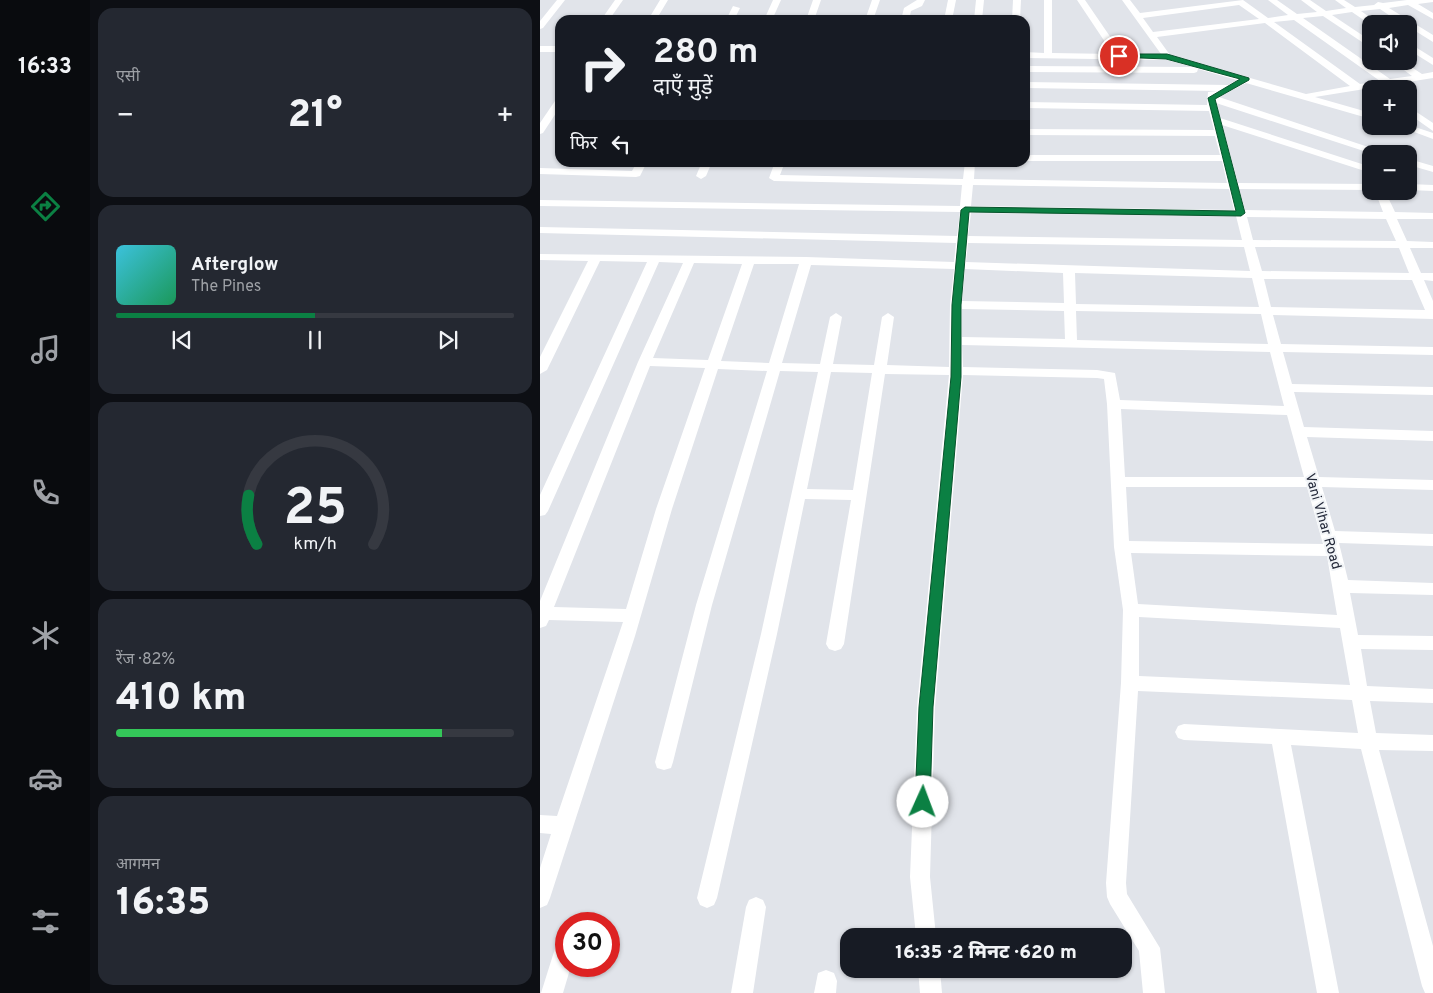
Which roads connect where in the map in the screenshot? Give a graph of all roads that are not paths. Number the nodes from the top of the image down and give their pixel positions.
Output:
1 (561, 0) edge
2 (619, 0) edge
3 (664, 0) edge
4 (777, 0) edge
5 (817, 0) edge
6 (876, 0) edge
7 (921, 0) edge
8 (952, 0) edge
9 (980, 0) edge
10 (1017, 0) edge
11 (1048, 0) edge
12 (1081, 0) edge
13 (1126, 0) edge
14 (1272, 0) edge
15 (1305, 0) edge
16 (1339, 0) edge
17 (1372, 0) edge
18 (1430, 0) edge
19 (1240, 1) edge
20 (1408, 1) edge
21 (1382, 6) junction
22 (736, 8) dead end
23 (1354, 10) junction
24 (1325, 14) junction
25 (608, 15) edge
26 (655, 15) edge
27 (732, 15) edge
28 (770, 15) edge
29 (812, 15) edge
30 (871, 15) edge
31 (906, 15) edge
32 (949, 15) edge
33 (978, 15) edge
34 (1016, 15) edge
35 (1362, 15) edge
36 (1396, 15) edge
37 (1138, 16) junction
38 (1433, 16) edge
39 (1296, 17) junction
40 (1265, 21) junction
41 (540, 26) edge
42 (1417, 29) edge
43 (1151, 35) junction
44 (1362, 39) edge
45 (1433, 39) edge
46 (540, 49) edge
47 (555, 49) edge
48 (1417, 51) edge
49 (1030, 55) edge
50 (1048, 55) junction
51 (1119, 56) junction
52 (1167, 56) junction
53 (540, 62) edge
54 (1433, 62) edge
55 (1030, 69) edge
56 (1213, 70) junction
57 (1410, 70) edge
58 (1433, 75) edge
59 (1420, 77) junction
60 (1246, 79) junction
61 (1376, 80) edge
62 (1406, 80) edge
63 (1030, 86) edge
64 (1359, 88) junction
65 (1362, 88) edge
66 (1306, 96) junction
67 (1030, 105) edge
68 (555, 108) edge
69 (1214, 109) junction
70 (1362, 113) edge
71 (1417, 116) edge
72 (1433, 128) edge
73 (540, 131) edge
74 (1030, 131) edge
75 (1417, 131) edge
76 (1433, 136) edge
77 (1362, 148) edge
78 (1030, 158) edge
79 (1226, 158) junction
80 (1417, 164) edge
81 (571, 167) edge
82 (640, 167) edge
83 (705, 167) edge
84 (778, 167) edge
85 (970, 167) edge
86 (1362, 167) edge
87 (1433, 169) edge
88 (540, 171) edge
89 (701, 176) dead end
90 (968, 183) junction
91 (1233, 185) junction
92 (1362, 187) edge
93 (1384, 200) edge
94 (540, 203) edge
95 (965, 210) junction
96 (1241, 213) junction
97 (1390, 216) junction
98 (1433, 216) edge
99 (540, 230) edge
100 (963, 240) junction
101 (1249, 245) junction
102 (1403, 245) junction
103 (1433, 245) edge
104 (543, 257) edge
105 (596, 258) junction
106 (655, 258) junction
107 (690, 259) junction
108 (749, 260) junction
109 (806, 261) junction
110 (960, 266) junction
111 (540, 268) edge
112 (1069, 269) junction
113 (1257, 275) junction
114 (1417, 276) junction
115 (1433, 277) edge
116 (956, 305) junction
117 (1070, 307) junction
118 (1266, 310) junction
119 (1433, 315) edge
120 (836, 317) dead end
121 (888, 317) dead end
122 (956, 341) junction
123 (1071, 344) junction
124 (1276, 348) junction
125 (1433, 351) edge
126 (645, 362) junction
127 (712, 365) junction
128 (775, 367) junction
129 (825, 368) junction
130 (540, 370) edge
131 (879, 370) junction
132 (956, 371) junction
133 (1287, 388) junction
134 (1433, 391) edge
135 (1114, 404) junction
136 (1292, 410) junction
137 (1298, 432) junction
138 (1433, 436) edge
139 (1118, 482) junction
140 (1313, 482) junction
141 (1433, 485) edge
142 (798, 494) junction
143 (859, 495) junction
144 (540, 511) edge
145 (1433, 540) edge
146 (1331, 544) junction
147 (1122, 548) junction
148 (1341, 586) junction
149 (1433, 588) edge
150 (1131, 610) junction
151 (541, 616) edge
152 (632, 616) junction
153 (1348, 622) junction
154 (1351, 642) junction
155 (1433, 643) edge
156 (835, 644) dead end
157 (1130, 683) junction
158 (1361, 693) junction
159 (1433, 696) edge
160 (1184, 732) dead end
161 (1280, 736) junction
162 (1369, 742) junction
163 (1433, 743) edge
164 (664, 762) dead end
165 (540, 824) edge
166 (564, 826) junction
167 (540, 898) edge
168 (708, 898) dead end
169 (756, 907) dead end
170 (925, 928) edge
171 (557, 977) edge
172 (930, 978) edge
173 (1433, 986) edge
174 (552, 993) edge
175 (742, 993) edge
176 (931, 993) edge
177 (1154, 993) edge
178 (1328, 993) edge

1 - 41 street
2 - 25 street
3 - 26 street
4 - 28 street
5 - 29 street
6 - 30 street
7 - 31 street
8 - 32 street
9 - 33 street
10 - 34 street
11 - 50 street
12 - 51 street
13 - 37 street
14 - 39 street
15 - 24 street
16 - 23 street
17 - 21 street
18 - 20 street
19 - 37 street
19 - 40 street
20 - 21 street
20 - 38 street
21 - 23 street
21 - 36 street
22 - 27 street
23 - 24 street
23 - 35 street
24 - 39 street
24 - 44 street
37 - 43 street
39 - 40 street
39 - 61 street
40 - 43 street
40 - 64 street
42 - 45 street
43 - 52 street
46 - 47 street
47 - 53 street
48 - 54 street
49 - 50 street
50 - 51 street
51 - 52 street
52 - 56 street
55 - 56 street
56 - 60 street
57 - 59 street
58 - 59 street
59 - 62 street
60 - 66 street
60 - 69 street
63 - 69 street
64 - 65 street
64 - 66 street
66 - 70 street
67 - 69 street
68 - 73 street
69 - 74 street
69 - 77 street
69 - 79 street, Vani Vihar Road
69 - 86 street
71 - 72 street
75 - 76 street
78 - 79 street
79 - 91 street, Vani Vihar Road
80 - 87 street
81 - 82 street
81 - 88 street
83 - 89 street
84 - 90 street
85 - 90 street
90 - 91 street
90 - 95 street
91 - 92 street
91 - 96 street, Vani Vihar Road
93 - 97 street
94 - 95 street
95 - 96 street
95 - 100 street
96 - 97 street
96 - 101 street, Vani Vihar Road
97 - 98 street
97 - 102 street
99 - 100 street
100 - 101 street
100 - 110 street
101 - 102 street
101 - 113 street, Vani Vihar Road
102 - 103 street
102 - 114 street
104 - 105 street
104 - 111 street
105 - 106 street
105 - 130 street
106 - 107 street
106 - 144 street
107 - 108 street
107 - 126 street
108 - 109 street
108 - 127 street
109 - 110 street
109 - 128 street
110 - 112 street
110 - 116 street
112 - 113 street
112 - 117 street
113 - 114 street
113 - 118 street, Vani Vihar Road
114 - 115 street
114 - 119 street
116 - 117 street
116 - 122 street
117 - 118 street
117 - 123 street
118 - 119 street
118 - 124 street, Vani Vihar Road
120 - 129 street
121 - 131 street
122 - 123 street
122 - 132 street
123 - 124 street
124 - 125 street
124 - 133 street, Vani Vihar Road
126 - 127 street
126 - 151 street
127 - 128 street
127 - 152 street
128 - 129 street
128 - 164 street
129 - 131 street
129 - 142 street
131 - 132 street
131 - 143 street
132 - 135 street
132 - 170 street
133 - 134 street
133 - 136 street, Vani Vihar Road
135 - 136 street
135 - 139 street
136 - 137 street, Vani Vihar Road
137 - 138 street
137 - 140 street, Vani Vihar Road
139 - 140 street
139 - 147 street
140 - 141 street
140 - 146 street, Vani Vihar Road
142 - 143 street
142 - 168 street
143 - 156 street
145 - 146 street
146 - 147 street
146 - 148 street, Vani Vihar Road
147 - 150 street
148 - 149 street
148 - 153 street, Vani Vihar Road
150 - 153 street
150 - 157 street
151 - 152 street
152 - 166 street
153 - 154 street, Vani Vihar Road
154 - 155 street
154 - 158 street, Vani Vihar Road
157 - 158 street
157 - 177 street
158 - 159 street
158 - 162 street, Vani Vihar Road
160 - 161 street
161 - 162 street
161 - 178 street
162 - 163 street
162 - 173 street, Vani Vihar Road
165 - 166 street
166 - 167 street
169 - 175 street
171 - 174 street
172 - 176 street

